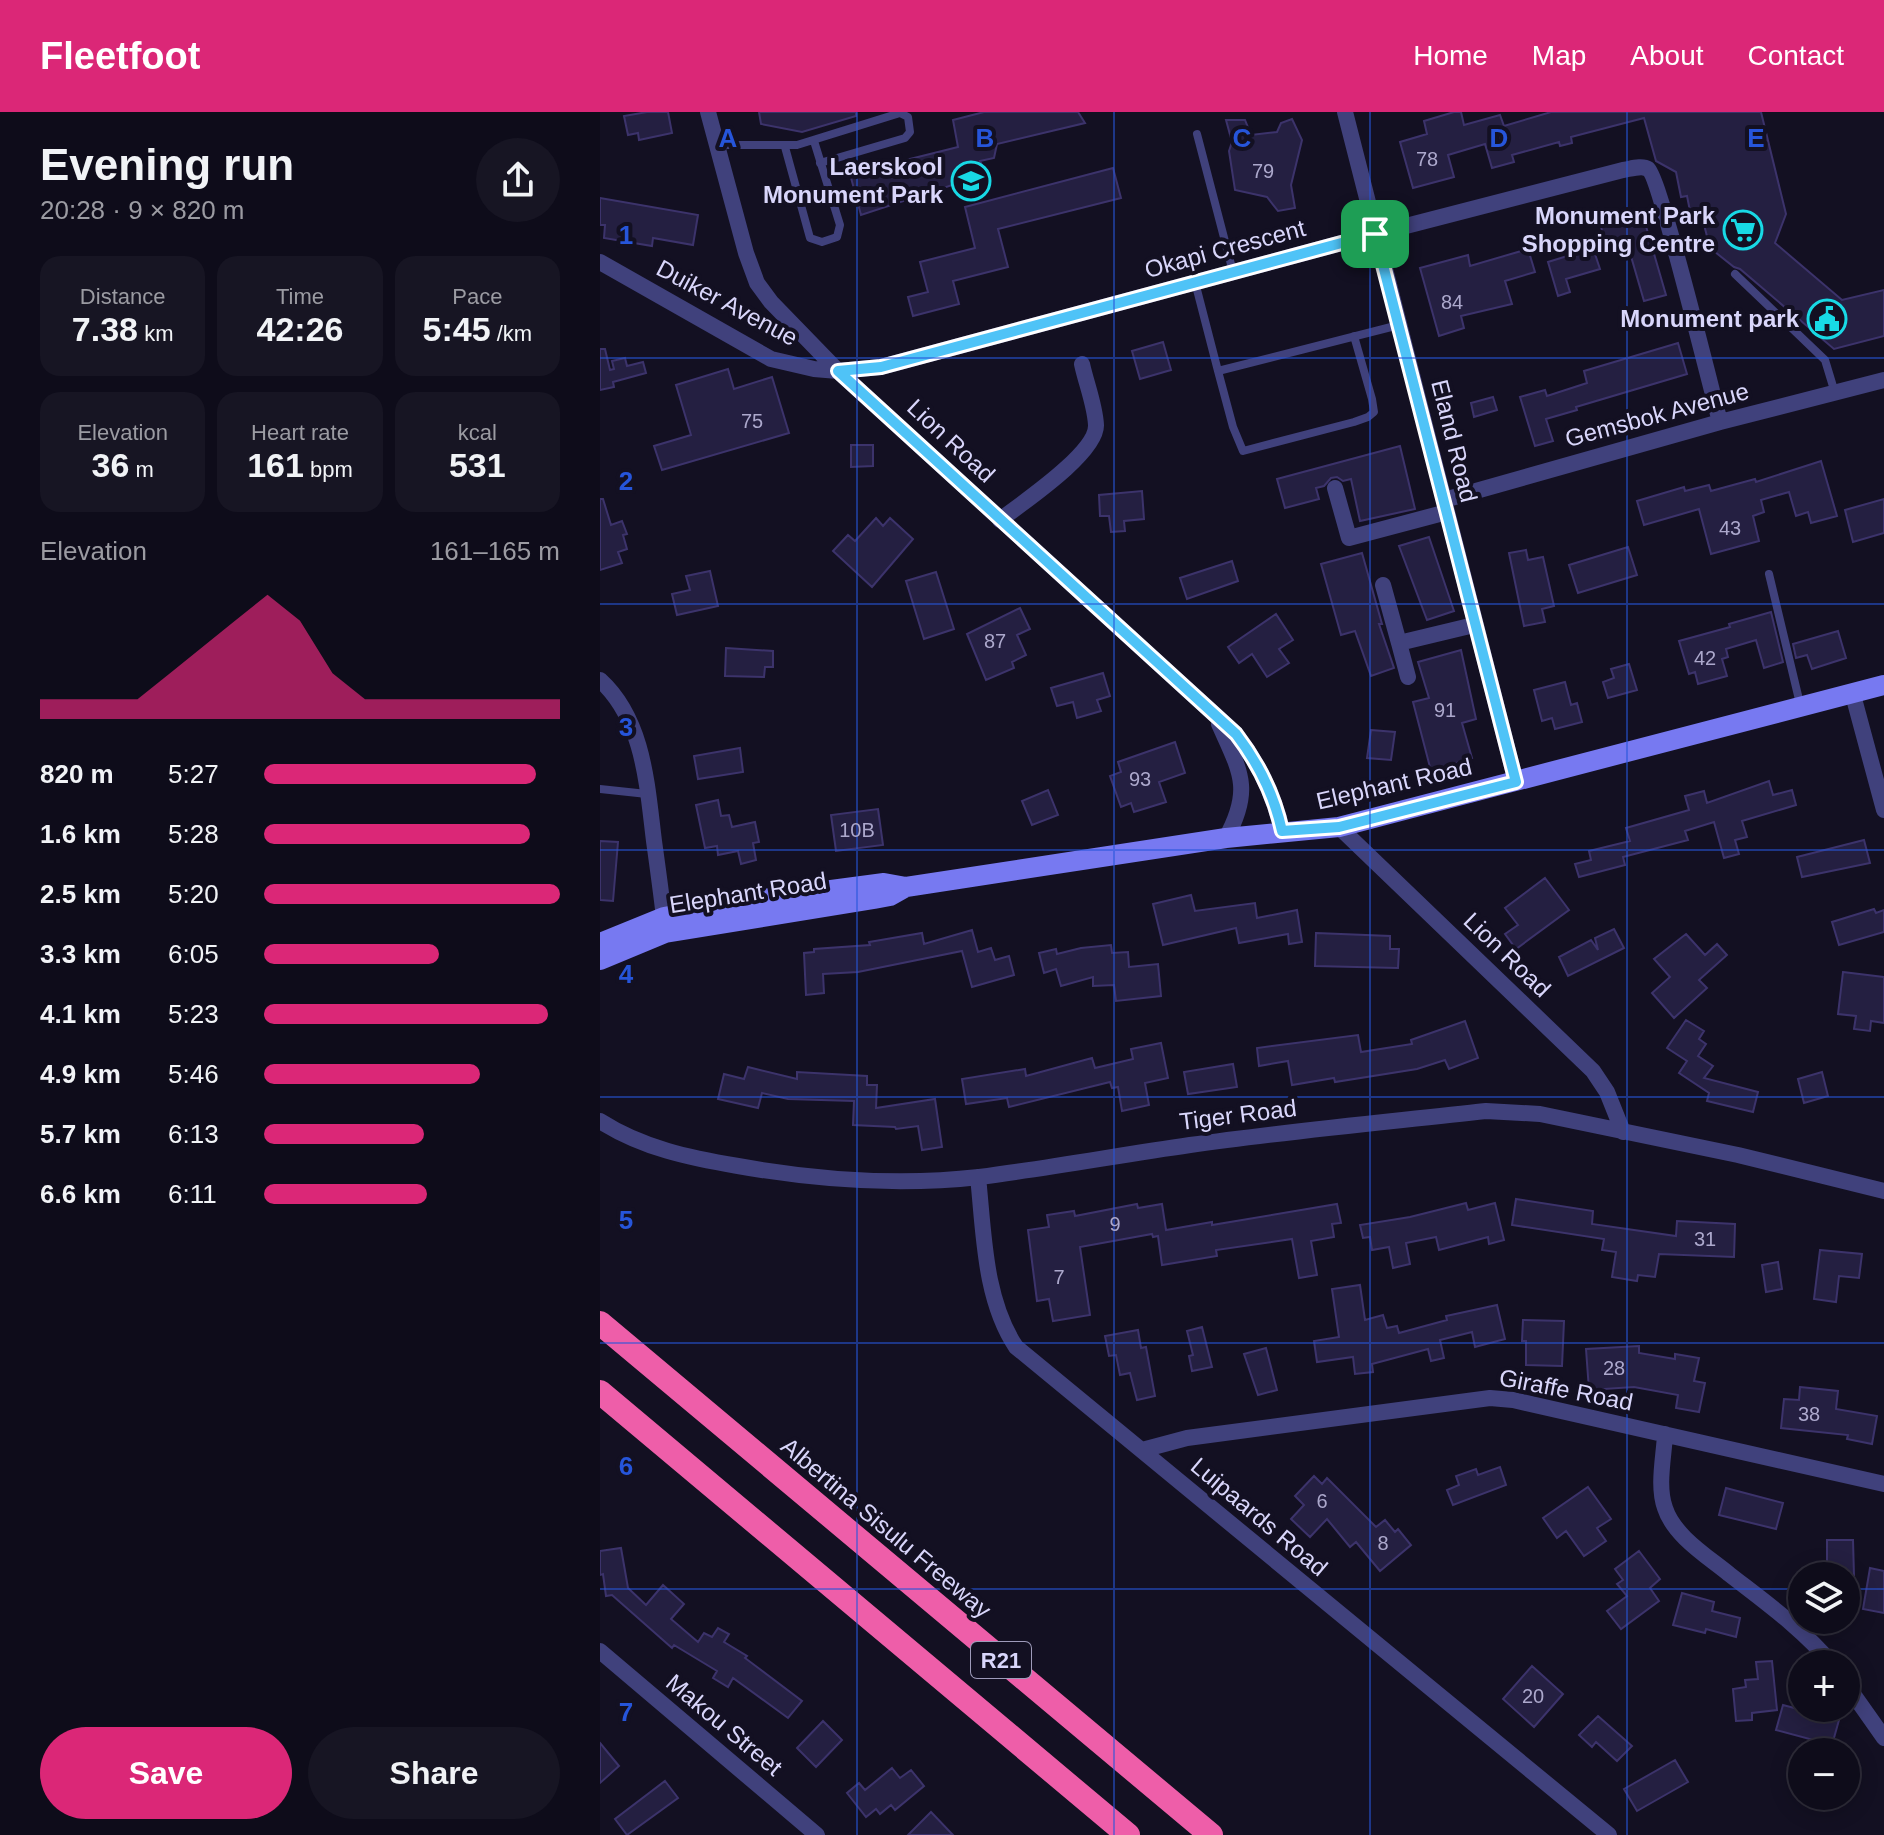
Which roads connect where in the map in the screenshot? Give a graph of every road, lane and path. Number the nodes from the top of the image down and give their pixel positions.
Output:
1 (708, 112) edge
2 (1345, 112) edge
3 (1197, 134) dead end
4 (814, 141) junction
5 (717, 145) junction
6 (785, 147) junction
7 (820, 163) junction
8 (1375, 234) junction
9 (600, 262) edge
10 (1233, 272) junction
11 (1735, 274) dead end
12 (1195, 282) junction
13 (1399, 325) junction
14 (1354, 336) junction
15 (1082, 364) dead end
16 (838, 371) junction
17 (1218, 371) junction
18 (1884, 380) edge
19 (1835, 393) junction
20 (1720, 422) junction
21 (1335, 488) dead end
22 (1446, 506) junction
23 (1000, 520) junction
24 (1769, 574) dead end
25 (1383, 585) dead end
26 (1474, 625) junction
27 (1399, 643) junction
28 (1408, 677) dead end
29 (600, 680) edge
30 (1884, 685) edge
31 (1853, 695) junction
32 (1801, 709) junction
33 (1216, 715) junction
34 (1516, 782) junction
35 (600, 789) edge
36 (648, 794) junction
37 (1884, 810) edge
38 (1339, 827) junction
39 (1282, 831) junction
40 (1226, 838) junction
41 (665, 925) junction
42 (600, 943) edge
43 (600, 960) edge
44 (600, 1121) edge
45 (1623, 1132) junction
46 (978, 1177) junction
47 (1884, 1191) edge
48 (600, 1323) edge
49 (600, 1392) edge
50 (1665, 1434) junction
51 (1142, 1450) junction
52 (1884, 1484) edge
53 (1818, 1650) edge
54 (600, 1651) edge
55 (1860, 1704) edge
56 (1884, 1738) edge
57 (817, 1835) edge
58 (1128, 1835) edge
59 (1211, 1835) edge
60 (1609, 1835) edge

1 - 5 street, Lion Road
2 - 8 street, Eland Road
3 - 10 lane
4 - 6 lane
4 - 7 lane
4 - 7 lane
5 - 6 lane
5 - 16 street, Lion Road
6 - 7 lane
8 - 10 street, Okapi Crescent
8 - 13 street, Eland Road
8 - 20 street, Okapi Crescent
9 - 16 street, Duiker Avenue
10 - 12 street, Okapi Crescent
11 - 19 lane
12 - 16 street, Okapi Crescent
12 - 17 lane
13 - 14 lane
13 - 22 street, Eland Road
14 - 17 lane
14 - 17 lane
15 - 23 street
16 - 23 street, Lion Road
18 - 19 street, Gemsbok Avenue
19 - 20 street, Gemsbok Avenue
20 - 22 street, Gemsbok Avenue
21 - 22 street, Gemsbok Avenue
22 - 26 street, Eland Road
23 - 33 street, Lion Road
24 - 32 lane
25 - 27 street
26 - 27 street
26 - 34 street, Eland Road
27 - 28 street
29 - 36 street
30 - 31 street, Elephant Road
31 - 32 street, Elephant Road
31 - 37 street
32 - 34 street, Elephant Road
33 - 39 street, Lion Road
33 - 40 street, Lion Road
34 - 38 street, Elephant Road
35 - 36 lane
36 - 41 street
38 - 39 street, Elephant Road
38 - 45 street, Lion Road
39 - 40 street, Elephant Road
40 - 41 street, Elephant Road
41 - 42 street, Elephant Road
41 - 43 street, Elephant Road
44 - 46 street, Tiger Road
45 - 46 street, Tiger Road
45 - 47 street, Tiger Road
46 - 51 street, Luipaards Road
48 - 59 highway, Albertina Sisulu Freeway / R21
49 - 58 highway, R21
50 - 51 street, Giraffe Road
50 - 52 street, Giraffe Road
50 - 53 street
51 - 60 street, Luipaards Road
54 - 57 street, Makou Street
55 - 56 street

